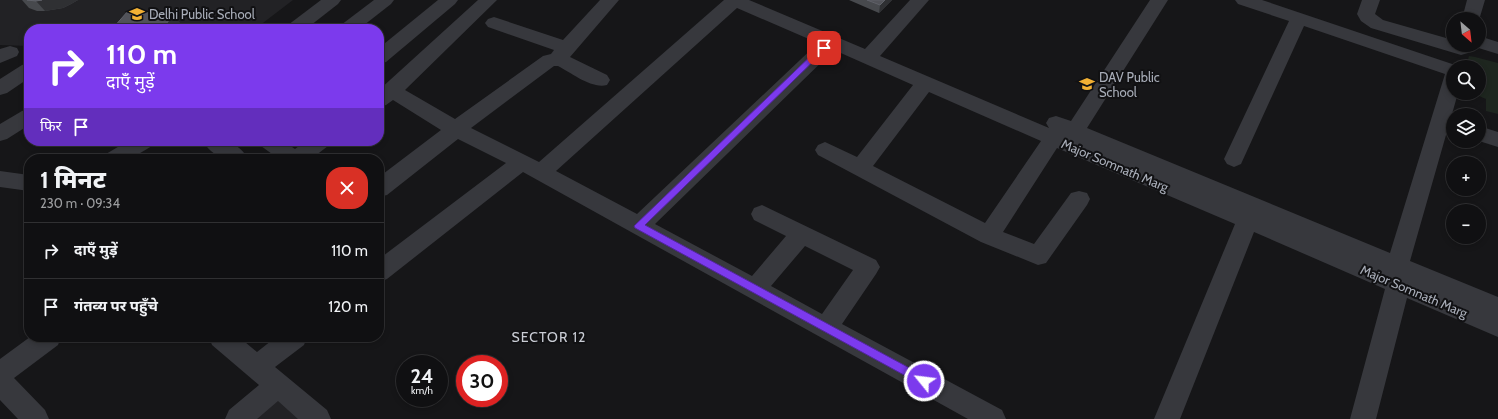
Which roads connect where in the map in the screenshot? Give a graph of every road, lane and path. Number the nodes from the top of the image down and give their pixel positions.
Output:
1 (332, 0) edge
2 (384, 0) edge
3 (449, 0) edge
4 (610, 0) edge
5 (734, 0) edge
6 (765, 0) edge
7 (920, 0) edge
8 (1159, 0) edge
9 (1244, 0) edge
10 (1371, 0) edge
11 (1476, 0) edge
12 (485, 1) edge
13 (1473, 12) edge
14 (1299, 18) junction
15 (494, 23) dead end
16 (301, 24) edge
17 (353, 24) edge
18 (831, 42) junction
19 (1486, 44) edge
20 (1498, 48) edge
21 (872, 52) junction
22 (384, 54) edge
23 (562, 54) junction
24 (1460, 54) edge
25 (1446, 68) edge
26 (24, 72) edge
27 (600, 80) dead end
28 (925, 83) junction
29 (0, 88) edge
30 (385, 96) edge
31 (24, 119) edge
32 (1446, 124) edge
33 (456, 129) junction
34 (1074, 131) junction
35 (0, 134) edge
36 (1486, 136) edge
37 (1053, 138) junction
38 (1498, 140) edge
39 (136, 146) edge
40 (220, 146) edge
41 (278, 146) edge
42 (314, 146) edge
43 (825, 150) dead end
44 (121, 154) edge
45 (231, 154) edge
46 (289, 154) edge
47 (302, 154) edge
48 (531, 167) junction
49 (860, 168) junction
50 (1226, 175) junction
51 (0, 179) edge
52 (24, 182) edge
53 (384, 185) edge
54 (1079, 199) dead end
55 (762, 214) dead end
56 (1250, 214) junction
57 (639, 226) junction
58 (801, 234) junction
59 (989, 236) junction
60 (384, 269) edge
61 (1398, 275) junction
62 (755, 289) junction
63 (1498, 308) edge
64 (1498, 326) edge
65 (826, 328) junction
66 (42, 342) edge
67 (227, 342) edge
68 (288, 342) edge
69 (256, 367) junction
70 (0, 374) edge
71 (0, 382) edge
72 (278, 385) junction
73 (36, 419) edge
74 (238, 419) edge
75 (318, 419) edge
76 (993, 419) edge
77 (1167, 419) edge
78 (1363, 419) edge

1 - 16 street
2 - 17 street
3 - 22 street
4 - 23 street
5 - 18 street, Major Somnath Marg
5 - 48 street
6 - 21 street, Major Somnath Marg
7 - 21 street
8 - 34 street
9 - 14 street
10 - 24 street
11 - 13 street
12 - 30 street
14 - 25 street
14 - 50 street
15 - 23 street
18 - 21 street, Major Somnath Marg
18 - 57 street
19 - 20 street
21 - 28 street, Major Somnath Marg
21 - 34 street, Major Somnath Marg
23 - 27 street
23 - 33 street
26 - 29 street
28 - 37 street, Major Somnath Marg
28 - 49 street
30 - 33 street
31 - 35 street
32 - 61 street
33 - 48 street
33 - 53 street
34 - 50 street, Major Somnath Marg
36 - 38 street
37 - 56 street, Major Somnath Marg
37 - 59 street
39 - 44 street
40 - 45 street
41 - 46 street
42 - 47 street
43 - 49 street
48 - 57 street
48 - 60 street
49 - 59 street
50 - 56 street, Major Somnath Marg
51 - 52 street
54 - 59 street
55 - 58 street
56 - 61 street, Major Somnath Marg
56 - 77 street
57 - 62 street
58 - 62 street
58 - 65 street
61 - 63 street, Major Somnath Marg
61 - 64 street, Major Somnath Marg
61 - 78 street
62 - 65 street
65 - 76 street
66 - 70 street
67 - 69 street
68 - 69 street
69 - 72 street
71 - 73 street
72 - 74 street
72 - 75 street

